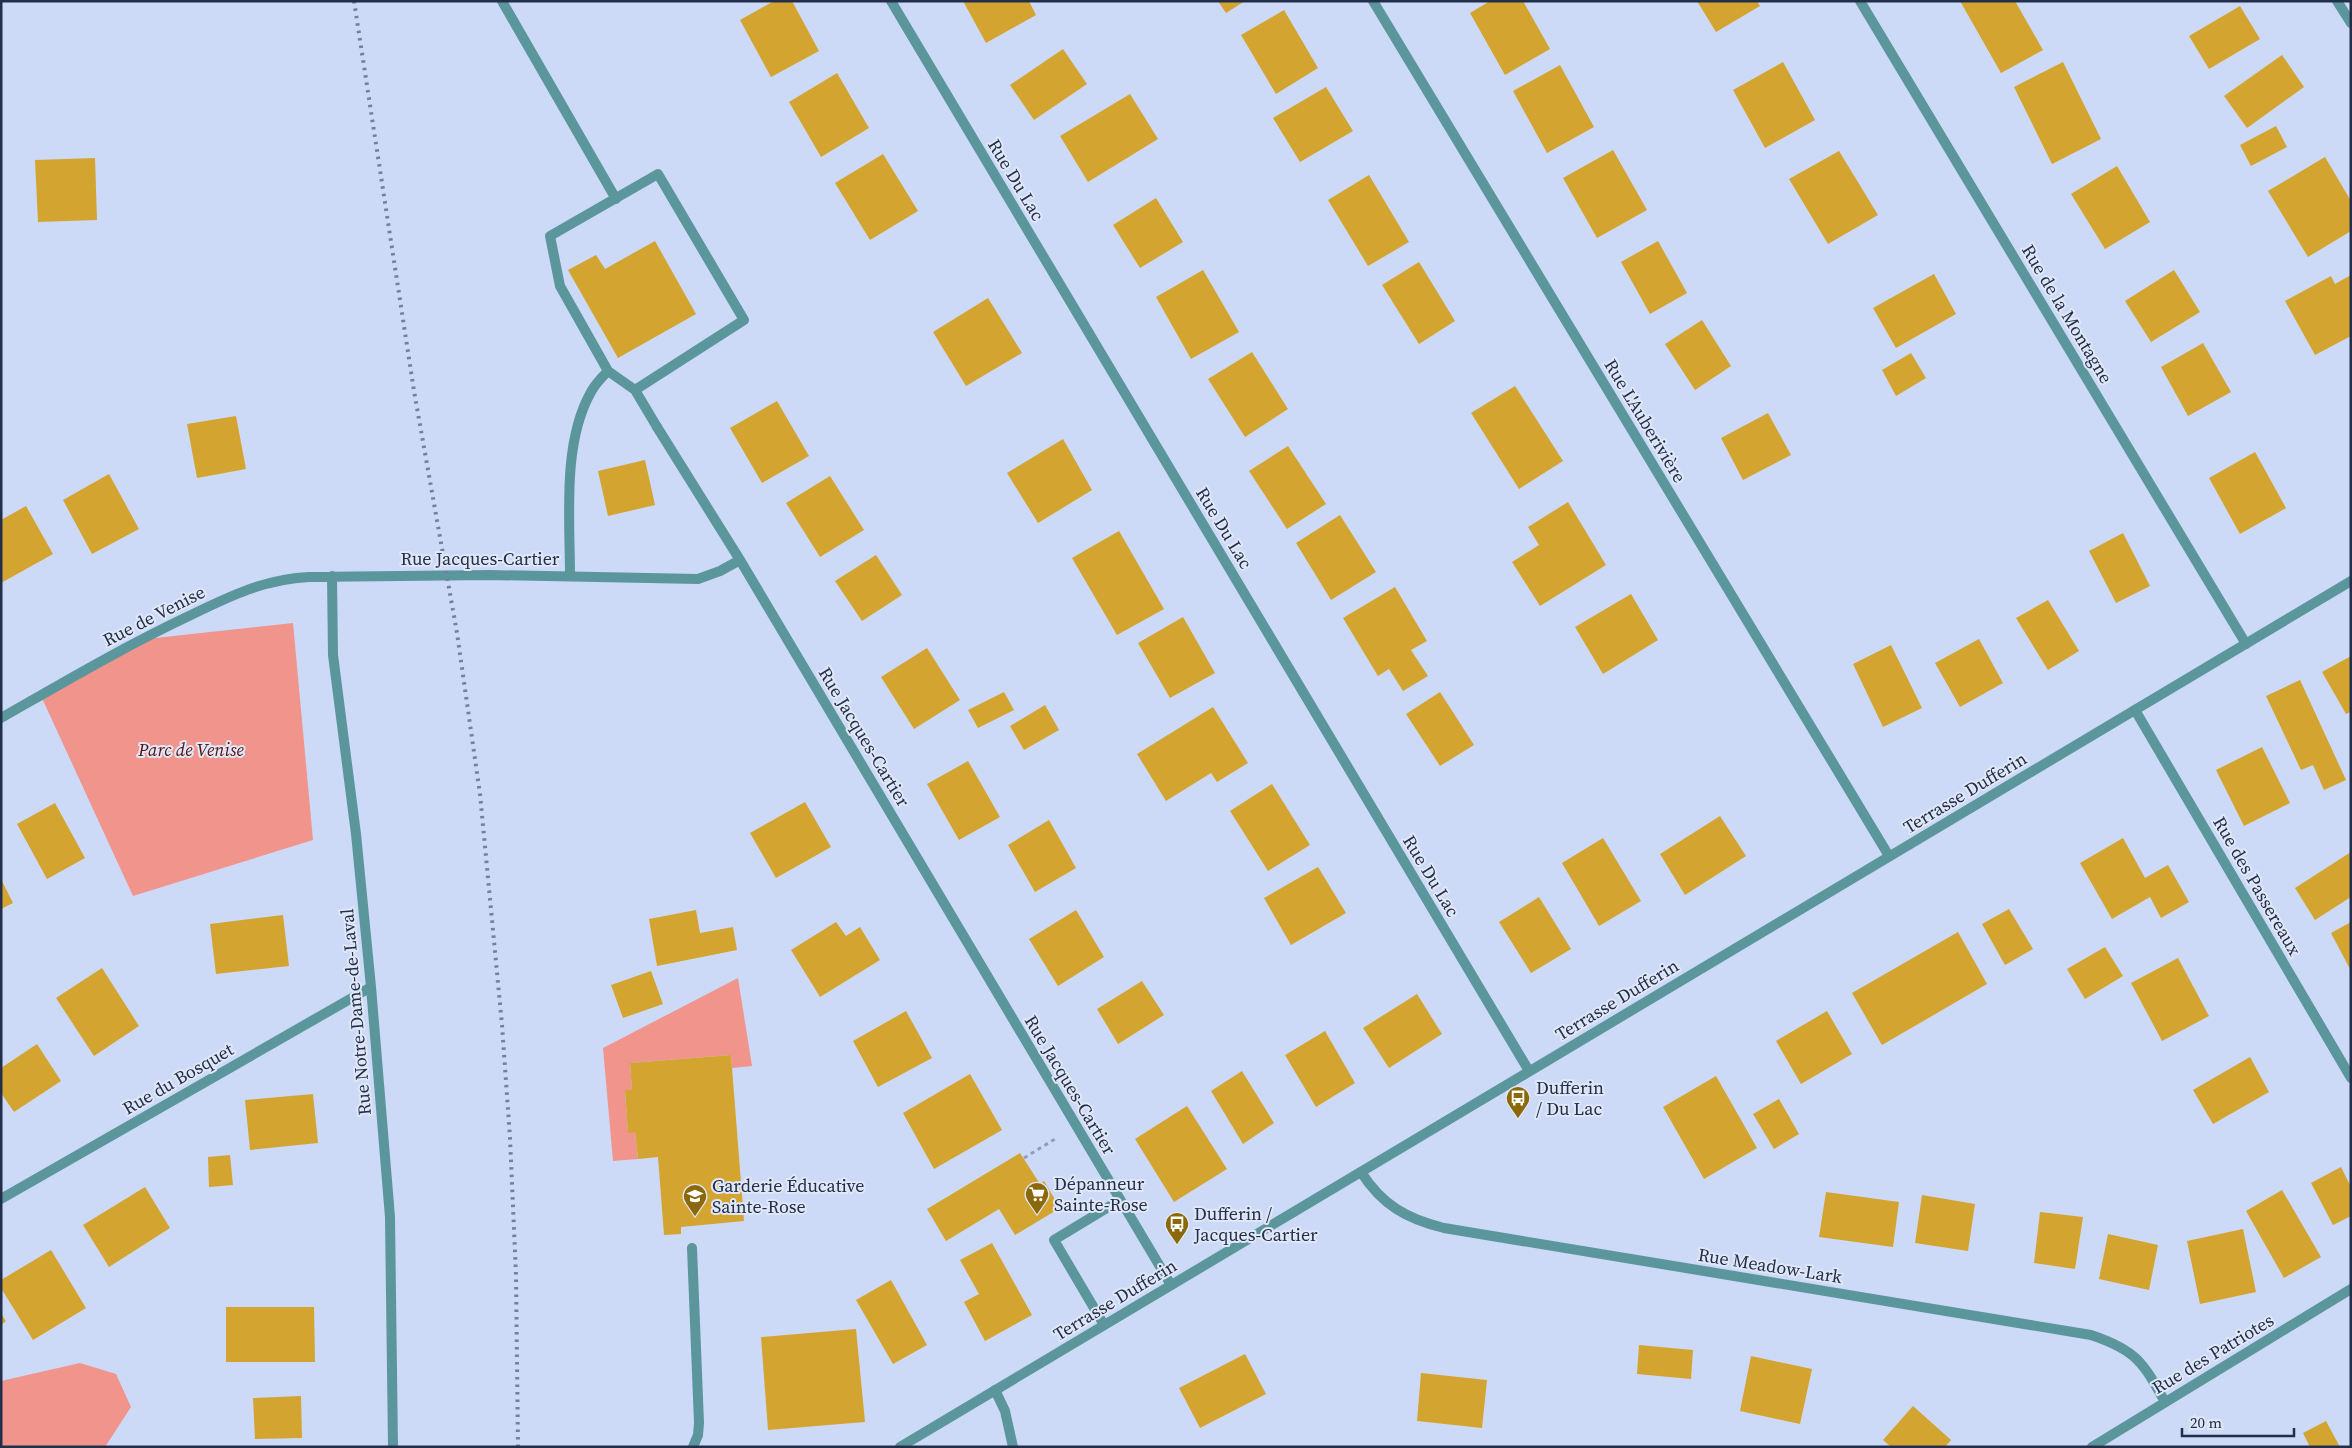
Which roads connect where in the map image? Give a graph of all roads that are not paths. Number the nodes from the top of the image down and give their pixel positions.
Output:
1 (502, 1) edge
2 (891, 1) edge
3 (1373, 1) edge
4 (1860, 1) edge
5 (2337, 1) edge
6 (2351, 23) edge
7 (616, 199) junction
8 (608, 370) junction
9 (635, 390) junction
10 (740, 560) junction
11 (332, 576) junction
12 (570, 576) junction
13 (2351, 581) edge
14 (2246, 644) junction
15 (2135, 710) junction
16 (1, 718) edge
17 (1889, 856) junction
18 (371, 987) junction
19 (1529, 1071) junction
20 (2351, 1078) edge
21 (1361, 1172) junction
22 (1, 1198) edge
23 (1120, 1200) junction
24 (692, 1248) dead end
25 (1171, 1285) junction
26 (2351, 1289) edge
27 (1104, 1325) junction
28 (995, 1390) junction
29 (2165, 1402) junction
30 (394, 1447) edge
31 (693, 1447) edge
32 (900, 1447) edge
33 (1012, 1447) edge
34 (2092, 1447) edge

1 - 7 street
2 - 19 street, Rue Du Lac
3 - 17 street, Rue L'Auberivière
4 - 14 street, Rue de la Montagne
5 - 6 street
7 - 8 street
7 - 9 street
8 - 9 street
8 - 12 street
9 - 10 street
10 - 12 street, Rue Jacques-Cartier
10 - 23 street, Rue Jacques-Cartier
11 - 12 street, Rue Jacques-Cartier
11 - 16 street, Rue de Venise
11 - 18 street, Rue Notre-Dame-de-Laval
13 - 14 street, Terrasse Dufferin
14 - 15 street, Terrasse Dufferin
15 - 17 street, Terrasse Dufferin
15 - 20 street, Rue des Passereaux
17 - 19 street, Terrasse Dufferin
18 - 22 street, Rue du Bosquet
18 - 30 street, Rue Notre-Dame-de-Laval
19 - 21 street, Terrasse Dufferin
21 - 25 street, Terrasse Dufferin
21 - 29 street, Rue Meadow-Lark
23 - 25 street, Rue Jacques-Cartier
23 - 27 street
24 - 31 street
25 - 27 street, Terrasse Dufferin
26 - 29 street, Rue des Patriotes
27 - 28 street, Terrasse Dufferin
28 - 32 street, Terrasse Dufferin
28 - 33 street
29 - 34 street, Rue des Patriotes

